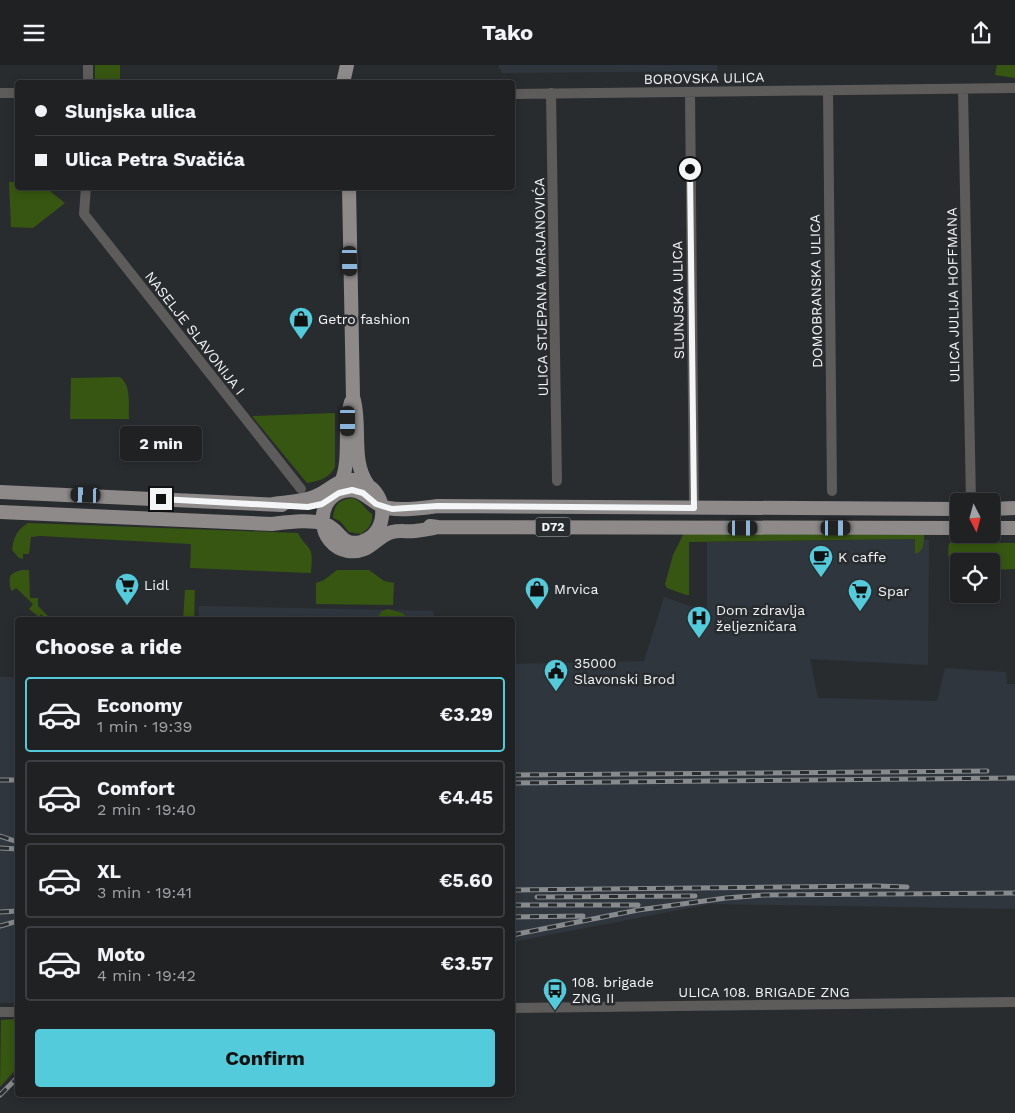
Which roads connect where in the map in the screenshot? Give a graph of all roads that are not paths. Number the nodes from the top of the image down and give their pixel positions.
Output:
1 (88, 65) edge
2 (347, 65) edge
3 (352, 65) edge
4 (88, 80) edge
5 (344, 80) edge
6 (354, 80) edge
7 (1015, 88) edge
8 (963, 89) junction
9 (828, 91) junction
10 (690, 92) junction
11 (0, 93) edge
12 (15, 93) edge
13 (551, 93) junction
14 (515, 94) edge
15 (86, 190) edge
16 (349, 190) edge
17 (353, 397) junction
18 (342, 480) junction
19 (557, 481) dead end
20 (368, 485) junction
21 (301, 489) dead end
22 (832, 491) dead end
23 (0, 492) edge
24 (971, 493) edge
25 (330, 499) junction
26 (380, 502) junction
27 (273, 504) junction
28 (694, 508) junction
29 (1015, 508) edge
30 (950, 509) edge
31 (1000, 509) edge
32 (0, 512) edge
33 (438, 527) junction
34 (323, 528) junction
35 (950, 528) edge
36 (1000, 528) edge
37 (1015, 528) edge
38 (377, 531) junction
39 (1015, 1002) edge
40 (515, 1008) edge
41 (0, 1012) edge
42 (15, 1012) edge

1 - 4 street
2 - 5 main road
3 - 6 main road
7 - 8 street, BOROVSKA ULICA
8 - 9 street, BOROVSKA ULICA
8 - 24 street, ULICA JULIJA HOFFMANA
9 - 10 street, BOROVSKA ULICA
9 - 22 street, DOMOBRANSKA ULICA
10 - 13 street, BOROVSKA ULICA
10 - 28 street, SLUNJSKA ULICA
11 - 12 street
13 - 14 street, BOROVSKA ULICA
13 - 19 street, ULICA STJEPANA MARJANOVIĆA
15 - 21 street, NASELJE SLAVONIJA I
16 - 17 main road
17 - 18 main road
17 - 20 main road
18 - 20 main road
18 - 25 main road
18 - 27 main road, D72
20 - 26 main road
23 - 27 main road, D72
25 - 26 main road, D72
25 - 27 main road, D72
25 - 34 main road
26 - 28 main road, D72
26 - 38 main road
28 - 30 main road, D72
29 - 31 main road
32 - 34 main road, D72
33 - 34 main road, D72
33 - 35 main road, D72
33 - 38 main road, D72
34 - 38 main road, D72
36 - 37 main road
39 - 40 street, ULICA 108. BRIGADE ZNG
41 - 42 street

